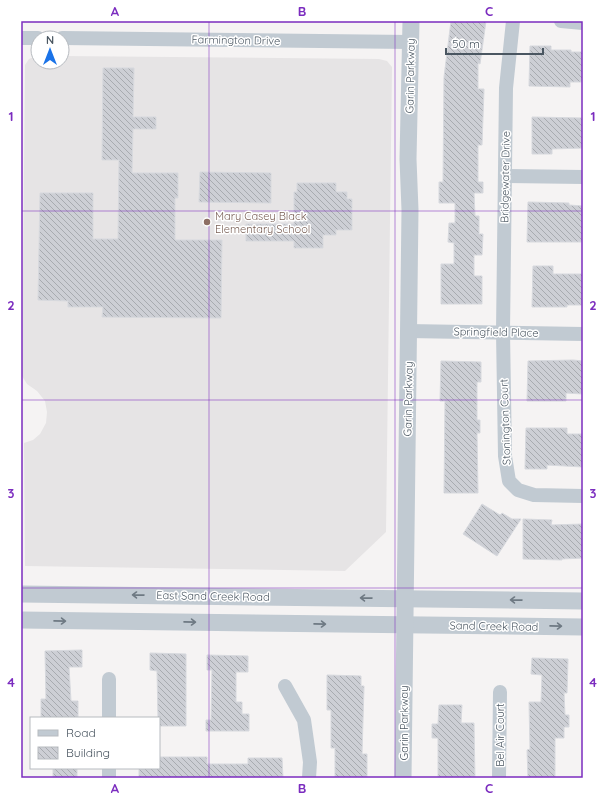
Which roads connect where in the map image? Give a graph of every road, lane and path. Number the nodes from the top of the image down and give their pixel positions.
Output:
1 (411, 21) edge
2 (513, 21) edge
3 (561, 21) edge
4 (583, 23) edge
5 (70, 38) edge
6 (410, 42) junction
7 (505, 176) junction
8 (583, 177) edge
9 (408, 331) junction
10 (503, 332) junction
11 (583, 334) edge
12 (583, 496) edge
13 (21, 594) edge
14 (405, 598) junction
15 (583, 601) edge
16 (21, 620) edge
17 (405, 624) junction
18 (583, 627) edge
19 (109, 679) dead end
20 (285, 686) dead end
21 (500, 692) dead end
22 (109, 717) edge
23 (309, 778) edge
24 (404, 778) edge
25 (499, 778) edge

1 - 6 street, Garin Parkway
2 - 7 street, Bridgewater Drive
3 - 4 street
5 - 6 street, Farmington Drive
6 - 9 street, Garin Parkway
7 - 8 street
7 - 10 street, Bridgewater Drive
9 - 10 street, Springfield Place
9 - 14 street, Garin Parkway
10 - 11 street, Springfield Place
10 - 12 street, Stonington Court
14 -> 13 street, East Sand Creek Road
15 -> 14 street
14 - 17 street, Garin Parkway
16 -> 17 street
17 -> 18 street, Sand Creek Road
17 - 24 street, Garin Parkway
19 - 22 street
20 - 23 street
21 - 25 street, Bel Air Court

